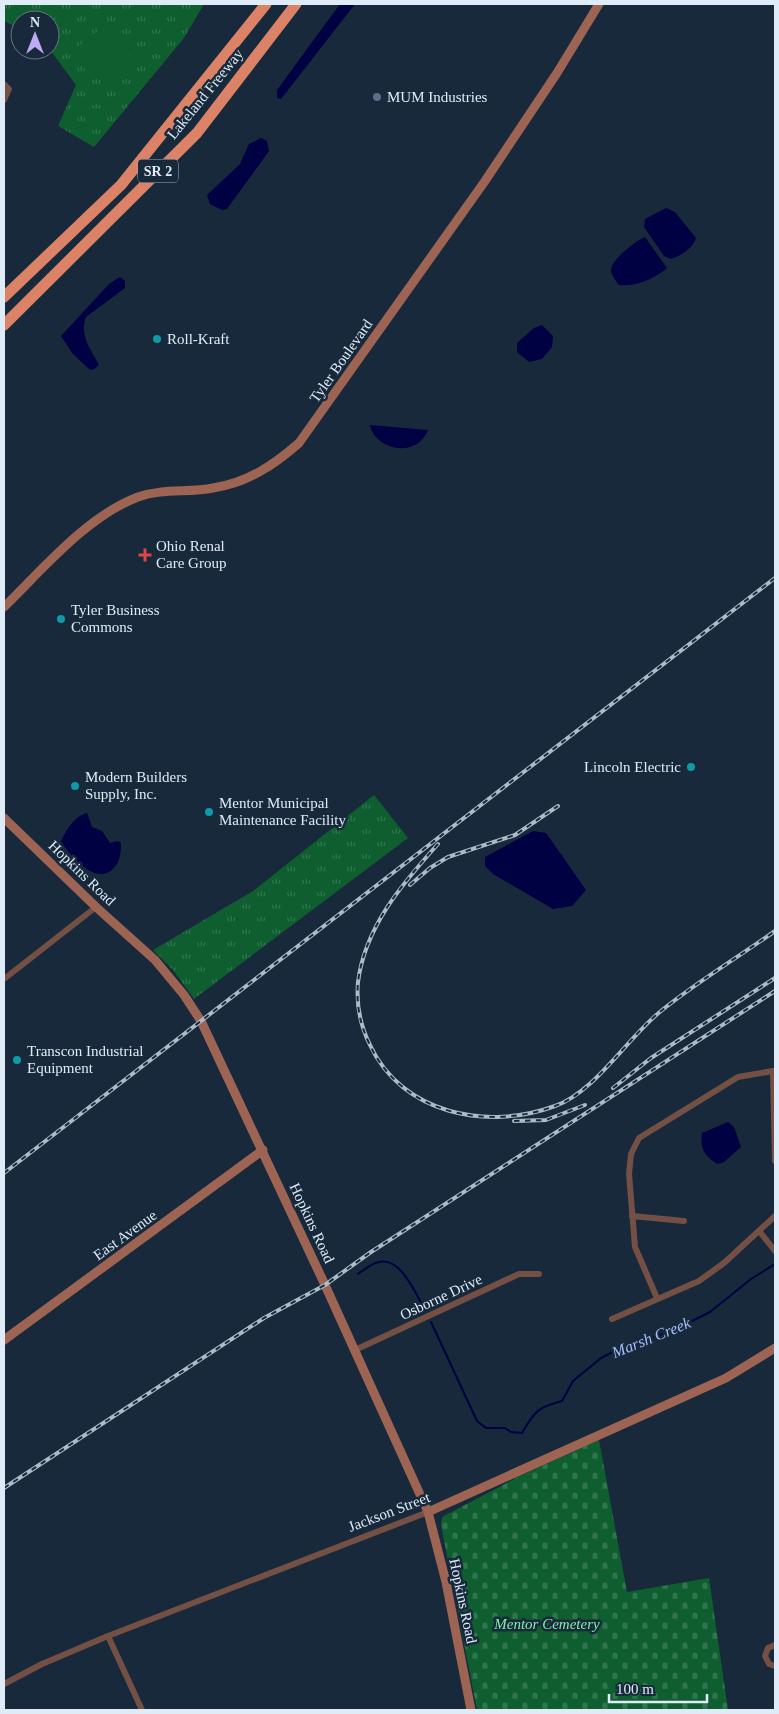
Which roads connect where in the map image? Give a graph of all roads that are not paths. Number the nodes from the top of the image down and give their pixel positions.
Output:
1 (266, 4) edge
2 (296, 4) edge
3 (599, 4) edge
4 (4, 84) edge
5 (4, 100) edge
6 (4, 297) edge
7 (4, 325) edge
8 (4, 607) edge
9 (4, 818) edge
10 (96, 907) junction
11 (4, 979) edge
12 (263, 1150) junction
13 (775, 1161) edge
14 (632, 1216) junction
15 (775, 1216) edge
16 (684, 1221) dead end
17 (760, 1232) junction
18 (775, 1251) edge
19 (539, 1274) dead end
20 (657, 1298) junction
21 (612, 1319) dead end
22 (4, 1340) edge
23 (775, 1348) edge
24 (355, 1350) junction
25 (428, 1512) junction
26 (108, 1636) junction
27 (775, 1645) edge
28 (775, 1666) edge
29 (4, 1684) edge
30 (142, 1710) edge
31 (471, 1710) edge

1 - 6 highway, Lakeland Freeway / SR 2
2 - 7 highway, Lakeland Freeway / SR 2
3 - 8 street, Tyler Boulevard
4 - 5 street
9 - 10 street, Hopkins Road
10 - 11 street
10 - 12 street, Hopkins Road
12 - 22 street, East Avenue
12 - 24 street, Hopkins Road
13 - 14 street
14 - 16 street
14 - 20 street
15 - 17 street
17 - 18 street
17 - 20 street
19 - 24 street, Osborne Drive
20 - 21 street
23 - 25 street, Jackson Street
24 - 25 street, Hopkins Road
25 - 26 street, Jackson Street
25 - 31 street, Hopkins Road
26 - 29 street, Jackson Street
26 - 30 street
27 - 28 street

